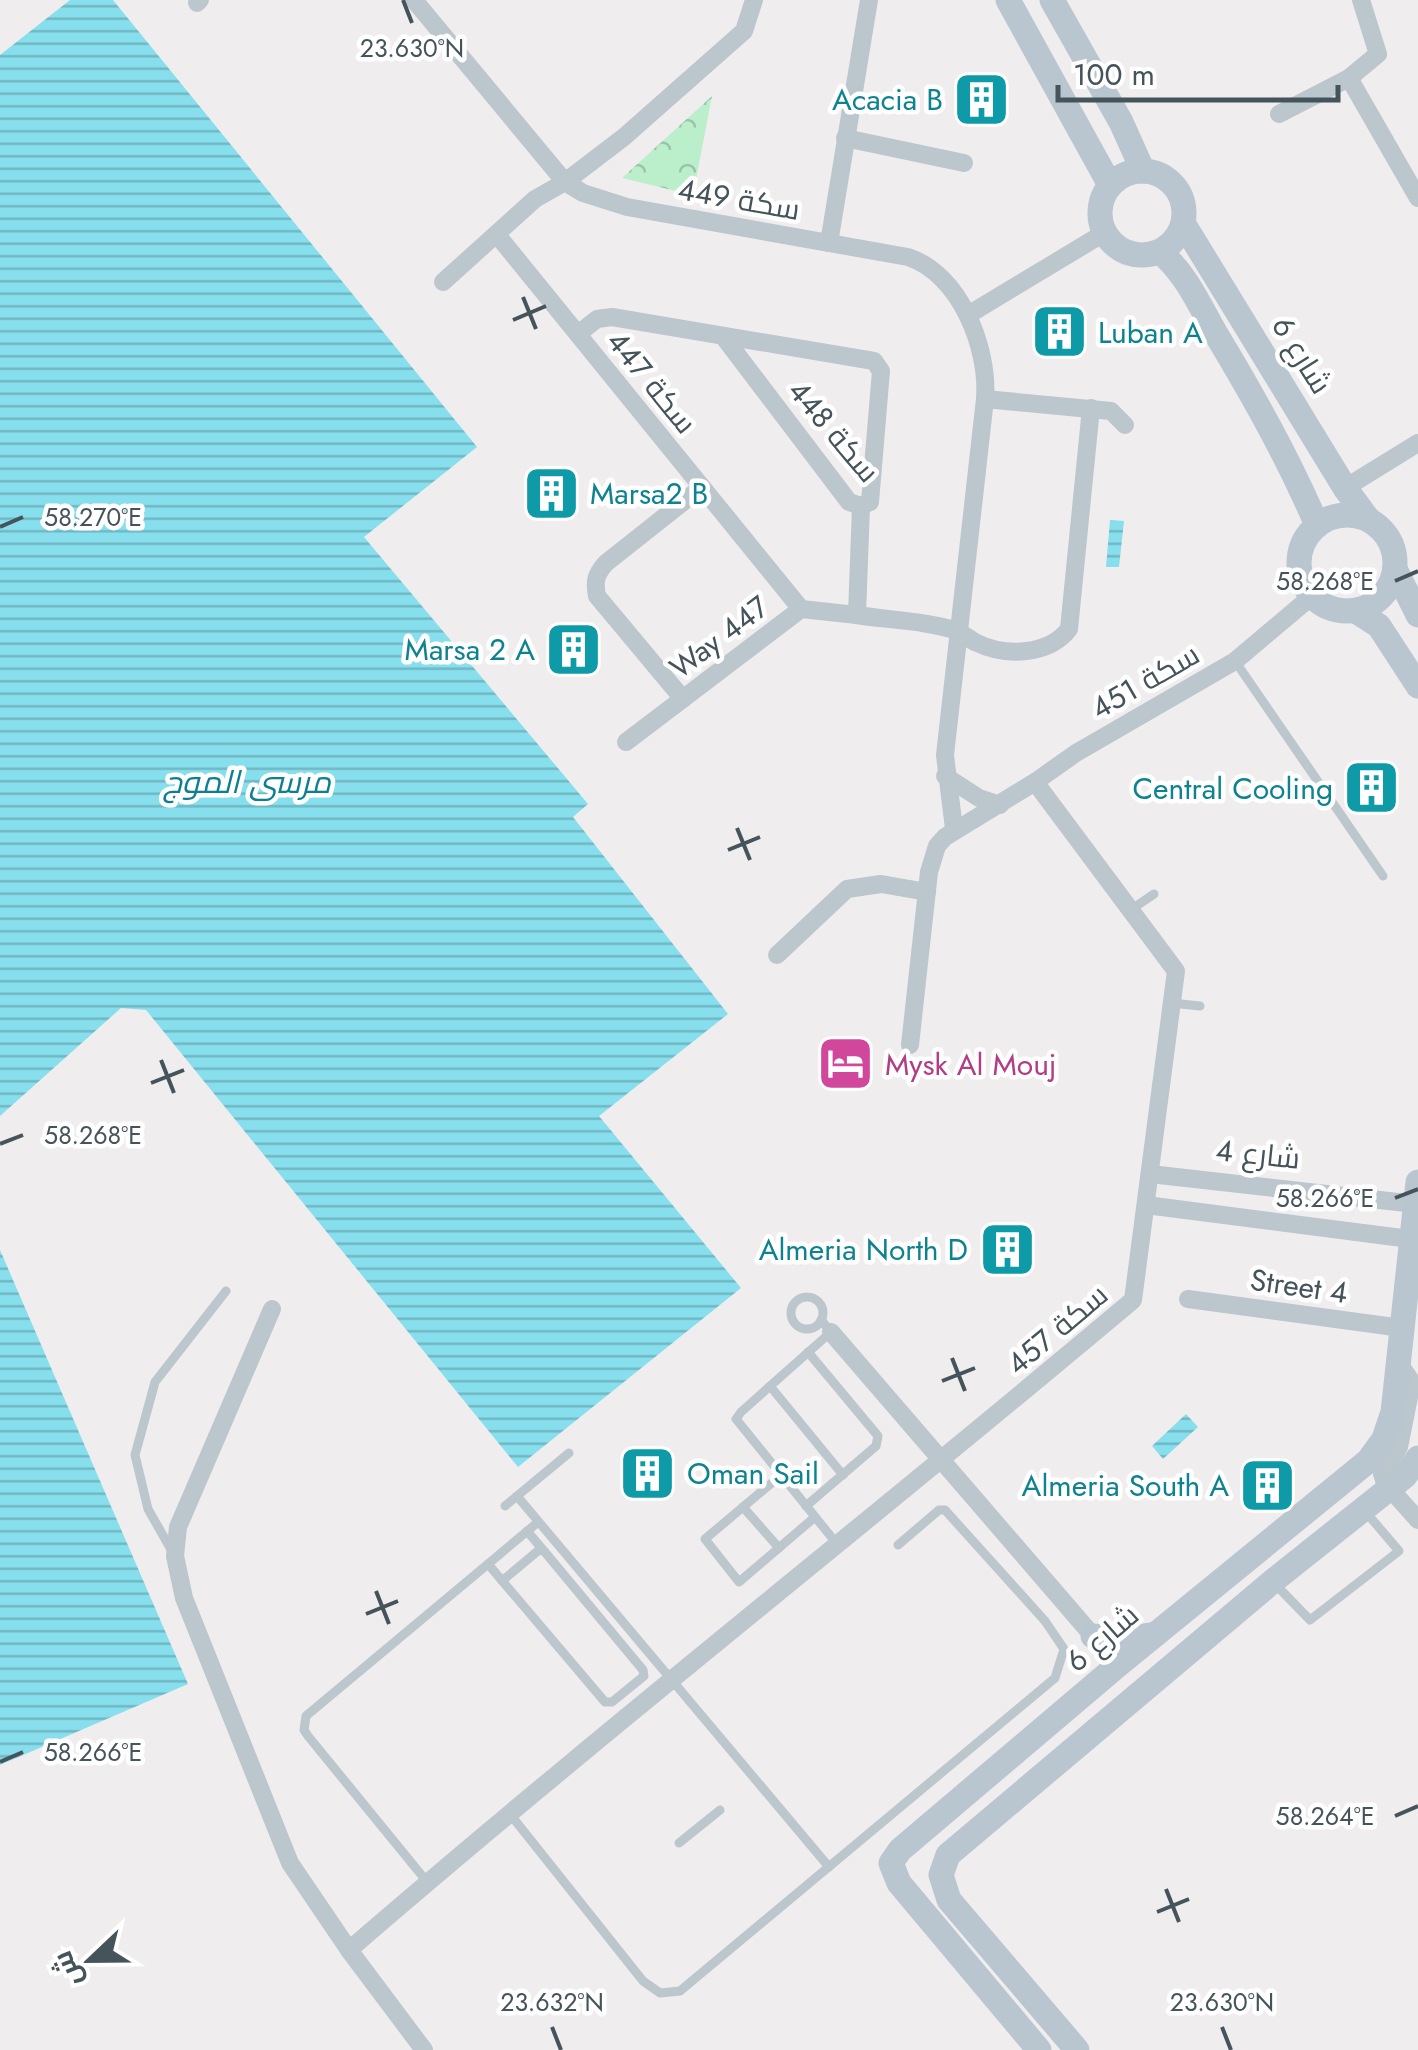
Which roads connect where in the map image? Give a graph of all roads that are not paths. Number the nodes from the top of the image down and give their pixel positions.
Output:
1 (414, 0) edge
2 (754, 0) edge
3 (870, 0) edge
4 (1008, 0) edge
5 (1052, 0) edge
6 (1360, 0) edge
7 (1349, 78) junction
8 (1279, 114) dead end
9 (846, 138) junction
10 (964, 164) dead end
11 (1143, 171) junction
12 (1412, 173) edge
13 (566, 182) junction
14 (1110, 185) junction
15 (1418, 198) edge
16 (1184, 223) junction
17 (1104, 232) junction
18 (498, 236) junction
19 (830, 243) junction
20 (1160, 252) junction
21 (443, 282) dead end
22 (968, 316) junction
23 (578, 334) junction
24 (723, 336) junction
25 (985, 399) junction
26 (1092, 408) junction
27 (1125, 425) dead end
28 (1418, 443) edge
29 (702, 486) junction
30 (1345, 488) junction
31 (860, 506) junction
32 (1368, 519) junction
33 (1317, 525) junction
34 (1396, 571) junction
35 (1312, 596) junction
36 (801, 609) junction
37 (1356, 611) junction
38 (857, 615) junction
39 (1418, 616) edge
40 (957, 631) junction
41 (1235, 661) junction
42 (1418, 686) edge
43 (683, 699) junction
44 (626, 742) dead end
45 (946, 776) junction
46 (1036, 782) junction
47 (1000, 804) junction
48 (954, 829) junction
49 (1383, 876) dead end
50 (927, 892) junction
51 (1154, 894) dead end
52 (1132, 908) junction
53 (777, 955) dead end
54 (1172, 1003) junction
55 (1200, 1006) dead end
56 (910, 1045) dead end
57 (1150, 1174) junction
58 (1417, 1197) edge
59 (1146, 1206) junction
60 (1414, 1239) edge
61 (226, 1291) dead end
62 (1188, 1299) dead end
63 (272, 1309) dead end
64 (826, 1326) joint
65 (1402, 1328) junction
66 (808, 1352) junction
67 (1398, 1362) junction
68 (770, 1386) junction
69 (569, 1453) dead end
70 (1418, 1458) edge
71 (943, 1460) junction
72 (842, 1474) junction
73 (780, 1476) junction
74 (1390, 1488) junction
75 (516, 1496) junction
76 (505, 1506) dead end
77 (806, 1506) junction
78 (744, 1507) junction
79 (1363, 1509) junction
80 (815, 1517) junction
81 (1418, 1520) edge
82 (537, 1523) junction
83 (527, 1531) junction
84 (838, 1544) junction
85 (898, 1545) dead end
86 (779, 1548) junction
87 (544, 1551) junction
88 (174, 1556) junction
89 (488, 1564) junction
90 (502, 1580) junction
91 (1272, 1581) junction
92 (1156, 1634) junction
93 (1093, 1636) junction
94 (1118, 1665) junction
95 (668, 1680) junction
96 (1140, 1693) junction
97 (720, 1810) dead end
98 (510, 1814) junction
99 (678, 1843) dead end
100 (829, 1867) junction
101 (428, 1883) junction
102 (349, 1950) junction
103 (424, 2050) edge
104 (1039, 2050) edge
105 (1077, 2050) edge

1 - 13 street
2 - 13 street
3 - 9 street
4 - 14 street
5 - 11 street
6 - 7 street
7 - 8 street
7 - 12 street
9 - 10 street
9 - 19 street
11 - 14 street
11 - 16 street
12 - 15 street
13 - 18 street
13 - 19 street, سكة 449
14 - 17 street
16 - 20 street
16 - 30 street, شارع 6
17 - 20 street
17 - 22 street
18 - 21 street
18 - 23 street, سكة 447
19 - 22 street, سكة 449
20 - 33 street, شارع 6
22 - 25 street, سكة 449
23 - 24 street, سكة 448
23 - 29 street, سكة 447
24 - 31 street, سكة 448
24 - 31 street, سكة 448
25 - 26 street
25 - 40 street, سكة 449
26 - 27 street
26 - 40 street, Way 447
28 - 30 street
29 - 36 street, سكة 447
29 - 43 street
30 - 32 street, شارع 6
31 - 38 street
32 - 33 street
32 - 34 street
33 - 35 street
34 - 37 street
34 - 39 street
35 - 37 street
35 - 41 street, سكة 451
36 - 38 street, Way 447
36 - 43 street, Way 447
37 - 42 street
38 - 40 street, Way 447
40 - 45 street, سكة 449
41 - 46 street, سكة 451
41 - 49 lane
43 - 44 street, Way 447
45 - 47 street
45 - 48 street, سكة 449
46 - 47 street, سكة 451
46 - 52 street, سكة 457
47 - 48 street, سكة 451
48 - 50 street
50 - 53 street
50 - 56 street
51 - 52 lane
52 - 54 street, سكة 457
54 - 55 lane
54 - 57 street, سكة 457
57 - 58 street, شارع 4
57 - 59 street, سكة 457
58 - 60 street, شارع 6
59 - 60 street
59 - 71 street, سكة 457
60 - 65 street, شارع 6
61 - 88 lane
62 - 65 street, Street 4
63 - 88 street
64 - 66 lane
64 - 71 street
65 - 67 street, شارع 6
66 - 68 lane
66 - 72 lane
67 - 74 street
67 - 92 street, شارع 6
68 - 72 lane
68 - 73 lane
69 - 75 lane
70 - 74 street
71 - 84 street, سكة 457
71 - 93 street
72 - 77 lane
73 - 77 lane
73 - 78 lane
74 - 79 street
74 - 81 street
75 - 76 lane
75 - 82 lane
77 - 80 lane
78 - 86 lane
78 - 86 lane
79 - 91 street
79 - 91 lane
80 - 84 lane
80 - 86 lane
82 - 83 lane
82 - 95 lane
83 - 87 lane
83 - 89 lane
84 - 95 street, سكة 457
85 - 100 lane
87 - 90 lane
87 - 90 lane
88 - 102 street
89 - 90 lane
89 - 101 lane
91 - 96 street
92 - 93 street
92 - 94 street, شارع 6
93 - 94 street
94 - 96 street
94 - 104 street, شارع 6
95 - 98 street, سكة 457
95 - 100 lane
96 - 105 street
97 - 99 lane
98 - 100 lane
98 - 101 street, سكة 457
101 - 102 street, سكة 457
102 - 103 street

